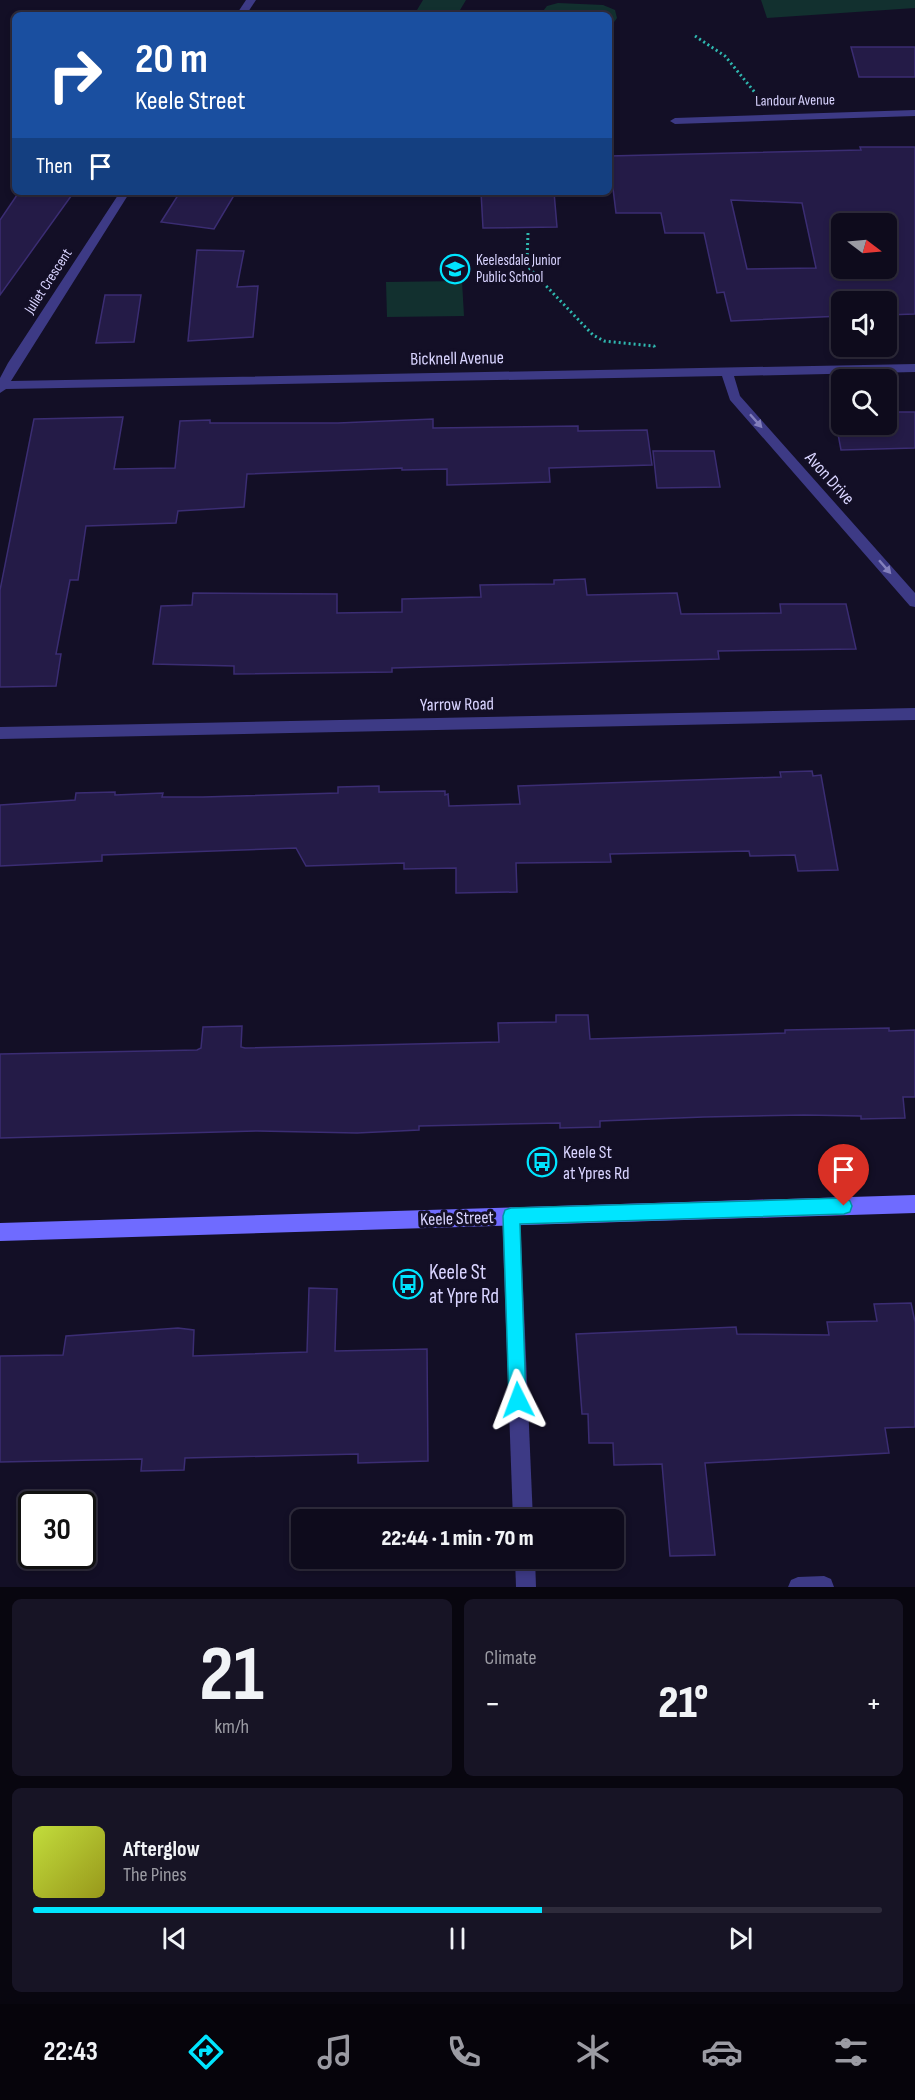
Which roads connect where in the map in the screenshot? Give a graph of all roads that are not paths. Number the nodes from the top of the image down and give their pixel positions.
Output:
1 (915, 113) edge
2 (675, 120) dead end
3 (123, 195) edge
4 (915, 368) edge
5 (727, 372) junction
6 (1, 386) edge
7 (915, 602) edge
8 (915, 714) edge
9 (0, 733) edge
10 (915, 1204) edge
11 (511, 1216) junction
12 (0, 1232) edge
13 (523, 1509) edge
14 (525, 1569) edge
15 (824, 1586) edge
16 (526, 1587) edge
17 (798, 1587) edge

1 - 2 street, Landour Avenue
3 - 6 street, Juliet Crescent
4 - 5 street, Bicknell Avenue
5 - 6 street, Bicknell Avenue
5 -> 7 street, Avon Drive
8 - 9 street, Yarrow Road
10 - 11 main road, Keele Street
11 - 12 main road, Keele Street
11 - 13 street
14 - 16 street
15 - 17 street

